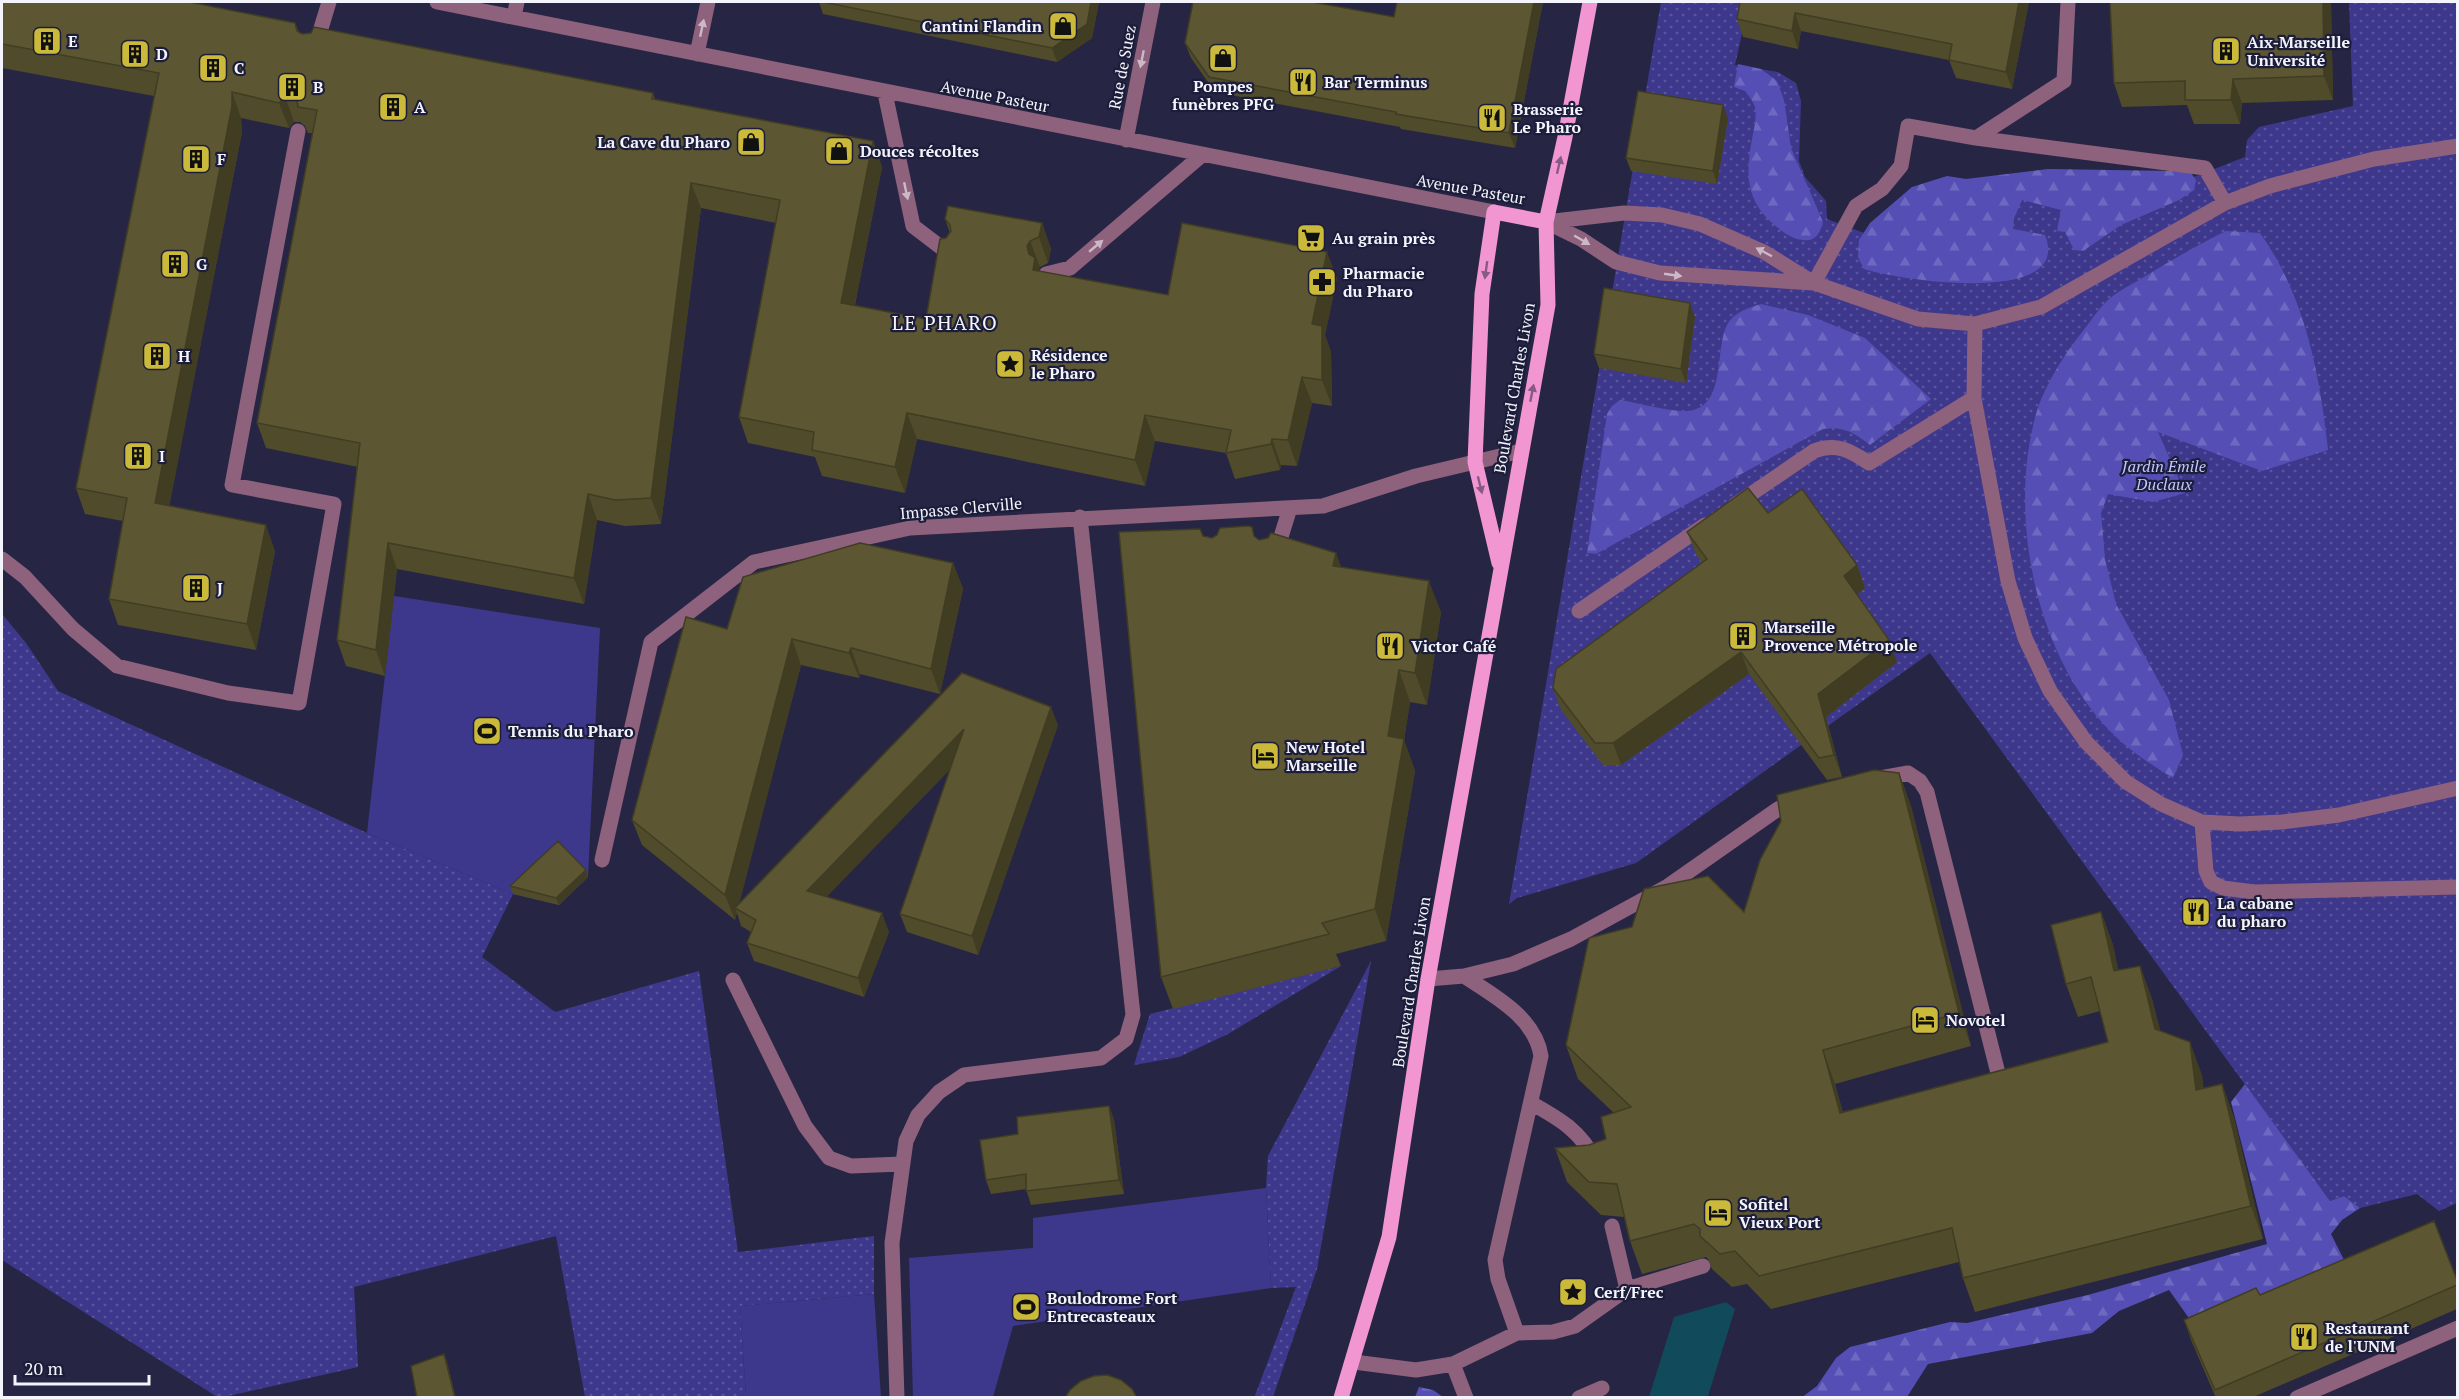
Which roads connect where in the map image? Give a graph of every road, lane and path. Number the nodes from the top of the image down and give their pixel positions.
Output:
1 (328, 2) edge
2 (437, 2) edge
3 (517, 2) edge
4 (708, 2) edge
5 (1153, 2) edge
6 (1590, 2) edge
7 (2068, 2) edge
8 (513, 17) junction
9 (314, 51) edge
10 (697, 54) junction
11 (885, 93) junction
12 (298, 130) edge
13 (1976, 138) junction
14 (1126, 140) junction
15 (2457, 146) edge
16 (1202, 155) junction
17 (2225, 203) junction
18 (1494, 212) junction
19 (1546, 222) junction
20 (951, 255) edge
21 (1046, 274) edge
22 (1814, 283) junction
23 (1974, 324) junction
24 (1974, 398) junction
25 (1521, 451) junction
26 (1475, 462) junction
27 (1290, 508) junction
28 (1233, 512) junction
29 (1080, 518) junction
30 (1228, 531) edge
31 (2, 559) edge
32 (1273, 562) edge
33 (1501, 569) junction
34 (1579, 610) dead end
35 (1861, 782) edge
36 (2457, 788) edge
37 (1811, 795) edge
38 (2202, 822) junction
39 (603, 860) dead end
40 (2457, 887) edge
41 (1464, 976) junction
42 (1428, 979) junction
43 (733, 980) dead end
44 (2001, 1085) edge
45 (1531, 1103) junction
46 (902, 1164) junction
47 (1598, 1169) edge
48 (1612, 1226) edge
49 (1703, 1266) edge
50 (1627, 1289) junction
51 (2457, 1328) edge
52 (1517, 1334) junction
53 (1354, 1362) junction
54 (1453, 1364) junction
55 (1602, 1388) dead end
56 (897, 1398) edge
57 (1341, 1398) edge
58 (1466, 1398) edge
59 (1579, 1398) edge
60 (2297, 1398) edge

1 - 9 street
2 - 8 street, Avenue Pasteur
3 - 8 street
10 -> 4 street
5 -> 14 street, Rue de Suez
19 -> 6 main road, Boulevard Charles Livon
7 - 13 street
8 - 10 street, Avenue Pasteur
10 - 11 street, Avenue Pasteur
11 - 14 street, Avenue Pasteur
11 -> 20 street
12 - 31 street
13 - 17 street
13 - 22 street
14 - 16 street, Avenue Pasteur
15 - 17 street
16 - 18 street, Avenue Pasteur
21 -> 16 street
17 - 23 street
18 - 19 main road, Avenue Pasteur
18 -> 26 main road, Boulevard Charles Livon
19 -> 22 street
22 -> 19 street
25 -> 19 main road, Boulevard Charles Livon
22 - 23 street
23 - 24 street
24 - 34 street
24 - 38 street
25 - 26 street, Impasse Clerville
25 - 33 main road, Boulevard Charles Livon
26 - 27 street, Impasse Clerville
26 -> 33 main road, Boulevard Charles Livon
27 - 28 street, Impasse Clerville
27 - 32 street
28 - 29 street, Impasse Clerville
28 - 30 street
29 - 39 street, Impasse Clerville
29 - 46 street
33 - 42 main road, Boulevard Charles Livon
35 - 44 street
36 - 38 street
37 - 41 street
38 - 40 street
41 - 42 street
41 - 45 street
42 - 53 main road, Boulevard Charles Livon
43 - 46 street
45 - 47 street
45 - 52 street
46 - 56 street
48 - 50 street
49 - 50 street
50 - 52 street
51 - 60 street
52 - 54 street
53 - 54 street
53 - 57 main road, Boulevard Charles Livon
54 - 58 street
55 - 59 street

